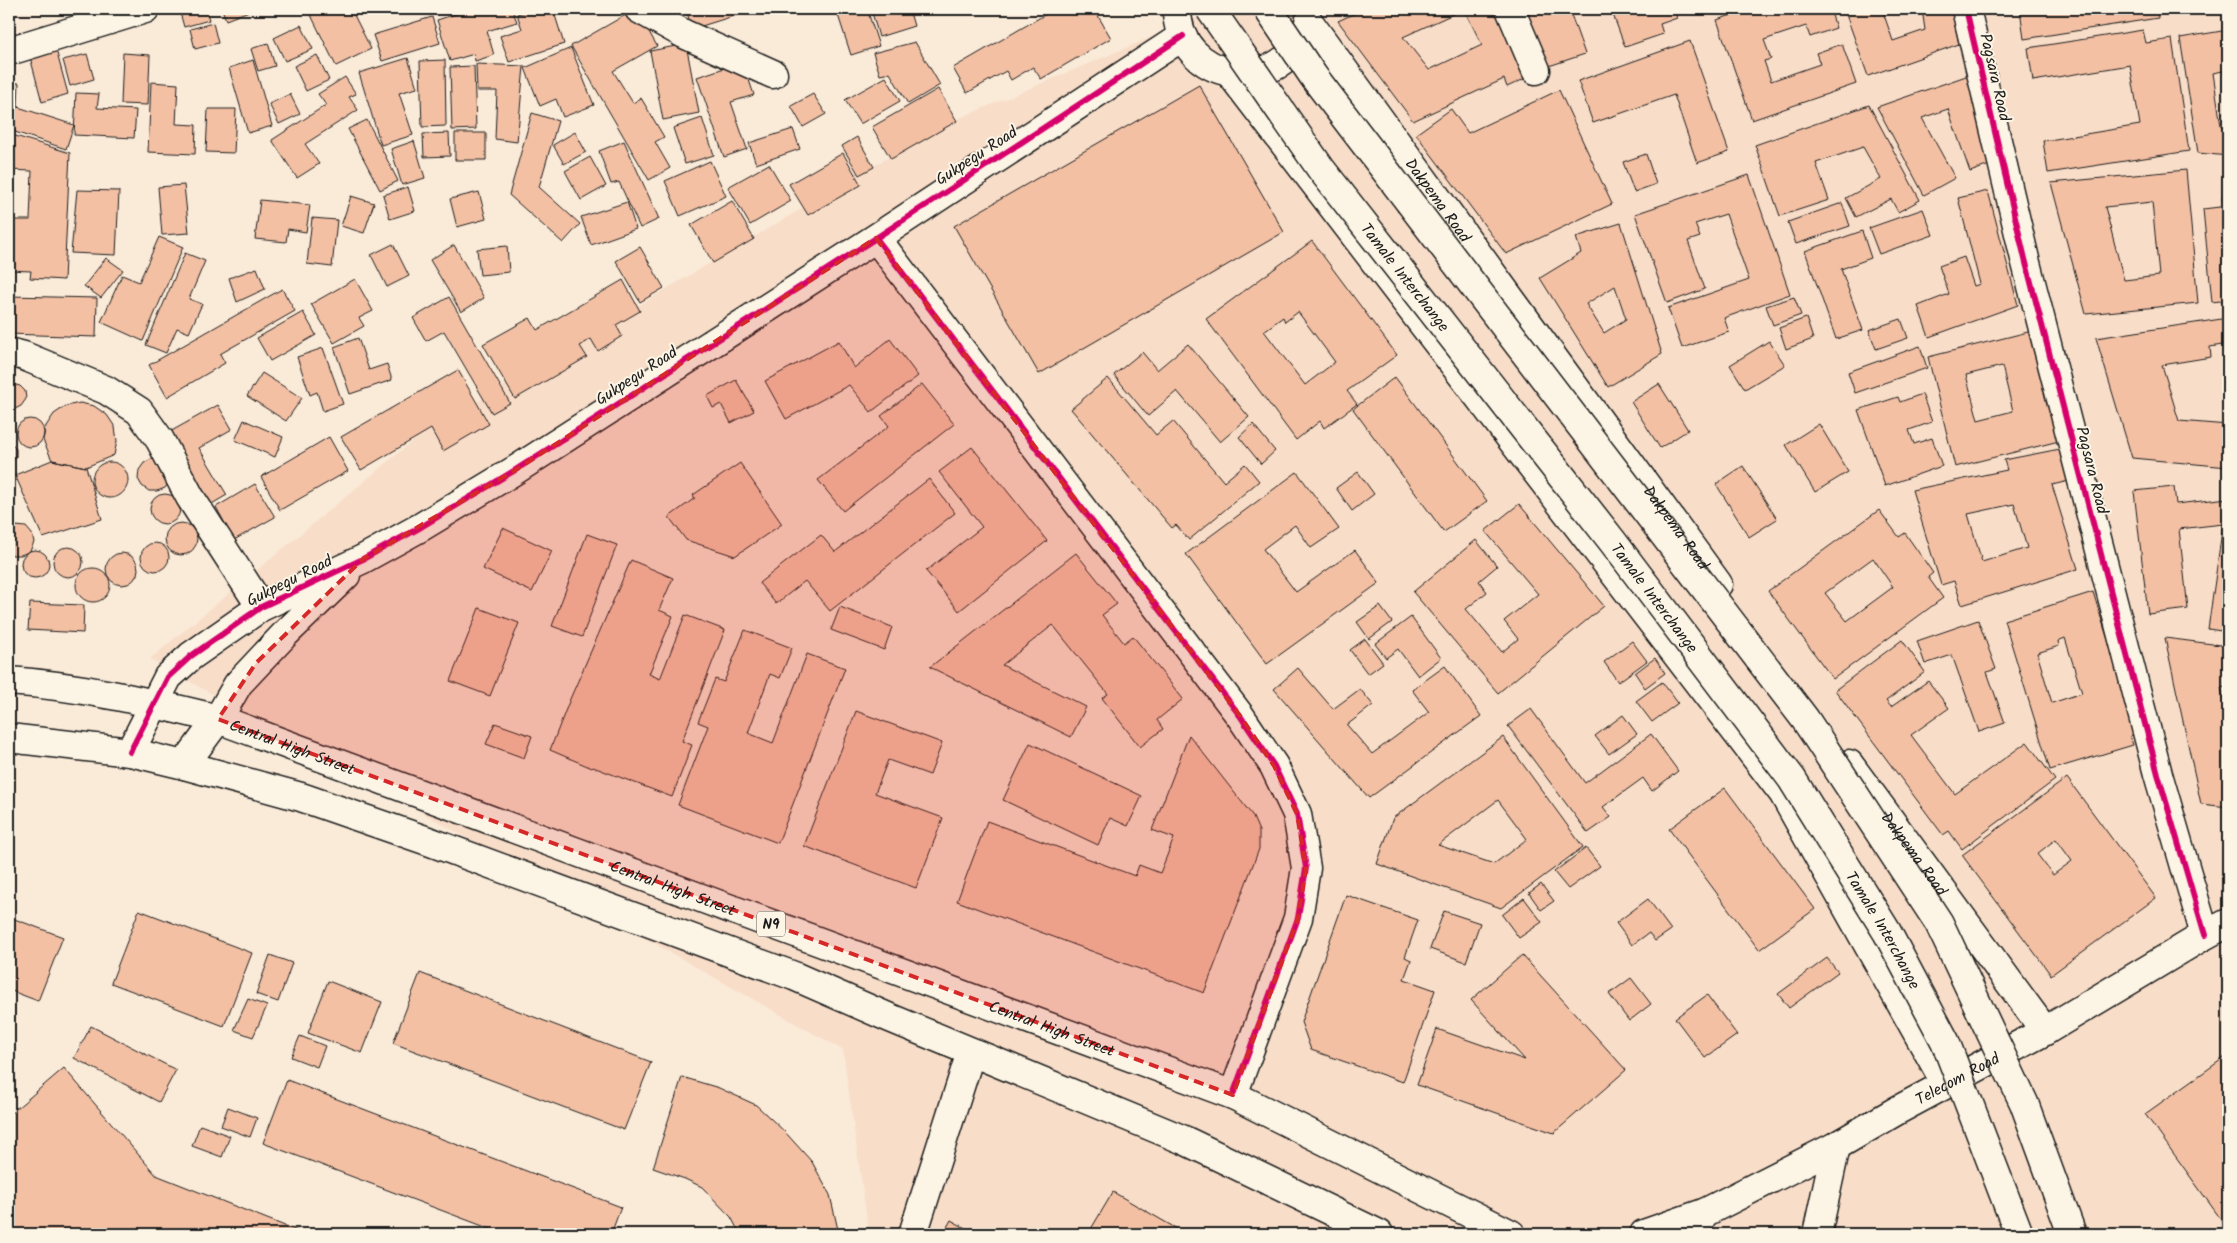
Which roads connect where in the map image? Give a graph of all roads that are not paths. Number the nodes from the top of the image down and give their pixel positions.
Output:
1 (145, 9) edge
2 (639, 9) edge
3 (1177, 9) edge
4 (1210, 9) edge
5 (1268, 9) edge
6 (1510, 9) edge
7 (1966, 9) edge
8 (1310, 15) edge
9 (1183, 36) junction
10 (9, 52) edge
11 (1536, 70) dead end
12 (1230, 73) junction
13 (773, 74) dead end
14 (876, 238) junction
15 (9, 352) edge
16 (363, 558) junction
17 (261, 607) junction
18 (9, 681) edge
19 (154, 703) junction
20 (218, 719) junction
21 (9, 738) edge
22 (130, 752) junction
23 (184, 765) junction
24 (2216, 929) edge
25 (2045, 1031) junction
26 (971, 1052) junction
27 (1946, 1084) junction
28 (1233, 1095) junction
29 (1836, 1146) junction
30 (1698, 1224) edge
31 (913, 1234) edge
32 (1379, 1234) edge
33 (1511, 1234) edge
34 (1644, 1234) edge
35 (1817, 1234) edge
36 (2019, 1234) edge
37 (2072, 1234) edge

1 - 10 main road
2 - 13 main road
3 - 9 main road
4 - 36 main road, Tamale Interchange, bridge
5 - 37 main road, bridge
6 - 11 main road
7 - 24 main road, Pagsara Road
8 - 12 main road
8 - 25 main road, Dakpema Road
9 - 12 main road
9 - 14 main road, Gukpegu Road
12 - 27 main road
14 - 16 main road, Gukpegu Road
14 - 28 main road
15 - 17 main road
16 - 17 main road, Gukpegu Road
16 - 20 main road, Gukpegu Road
17 - 19 main road, Gukpegu Road
18 - 19 main road, Central High Street / N9
19 - 20 main road, Central High Street / N9
19 - 22 main road, Gukpegu Road
20 - 23 main road, Gukpegu Road
20 - 28 main road, Central High Street / N9
21 - 22 main road, N9
22 - 23 main road, N9
23 - 26 main road, N9
24 - 25 main road, Telecom Road
25 - 27 main road, Telecom Road
26 - 31 main road
26 - 32 main road, N9
27 - 29 main road, Telecom Road
28 - 33 main road, Central High Street / N9
29 - 30 main road, Telecom Road
29 - 35 main road
30 - 34 main road, Telecom Road

